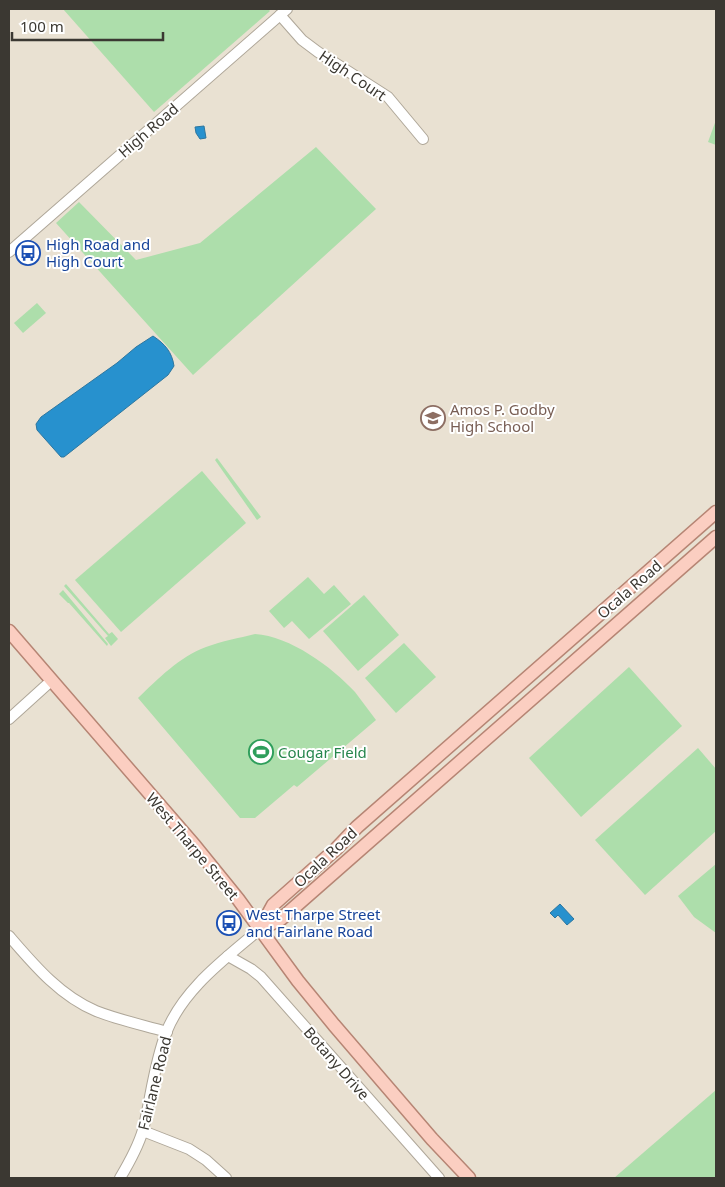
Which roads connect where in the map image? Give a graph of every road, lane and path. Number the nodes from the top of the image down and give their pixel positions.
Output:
1 (283, 12) edge
2 (423, 139) dead end
3 (9, 252) edge
4 (716, 512) edge
5 (716, 537) edge
6 (684, 540) junction
7 (697, 555) junction
8 (666, 557) junction
9 (678, 571) junction
10 (9, 631) edge
11 (51, 681) junction
12 (9, 719) edge
13 (411, 779) junction
14 (424, 794) junction
15 (260, 929) junction
16 (9, 936) edge
17 (228, 956) junction
18 (166, 1032) junction
19 (143, 1131) junction
20 (120, 1178) edge
21 (226, 1178) edge
22 (439, 1178) edge
23 (469, 1178) edge

1 - 2 street, High Court
1 - 3 street, High Road
4 - 6 main road, Ocala Road
5 - 7 main road, Ocala Road
6 - 7 main road
6 - 8 main road, Ocala Road
7 - 9 main road, Ocala Road
8 - 9 main road
8 - 13 main road, Ocala Road
9 - 14 main road, Ocala Road
10 - 11 main road, West Tharpe Street
11 - 12 street
11 - 15 main road, West Tharpe Street
13 - 14 main road
13 - 15 main road, Ocala Road
14 - 15 main road, Ocala Road
15 - 17 street, Fairlane Road
15 - 23 main road, West Tharpe Street
16 - 18 street
17 - 18 street, Fairlane Road
17 - 22 street, Botany Drive
18 - 19 street, Fairlane Road
19 - 20 street, Fairlane Road
19 - 21 street

